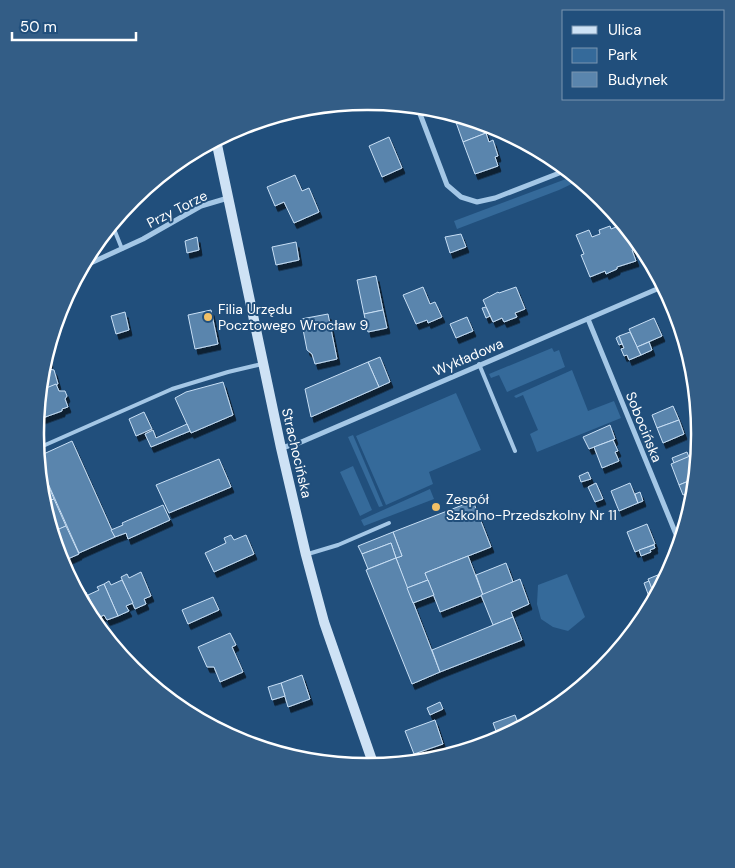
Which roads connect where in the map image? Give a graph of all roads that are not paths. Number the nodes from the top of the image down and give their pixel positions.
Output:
1 (419, 114) edge
2 (218, 148) edge
3 (559, 173) edge
4 (228, 198) junction
5 (115, 232) edge
6 (122, 249) junction
7 (93, 262) edge
8 (657, 289) edge
9 (588, 319) junction
10 (264, 364) junction
11 (479, 364) junction
12 (44, 445) edge
13 (282, 448) junction
14 (515, 451) dead end
15 (389, 523) dead end
16 (676, 533) edge
17 (306, 555) junction
18 (371, 758) edge

1 - 3 street
2 - 4 main road, Strachocińska
4 - 6 street, Przy Torze
4 - 10 main road, Strachocińska
5 - 6 lane
6 - 7 street, Przy Torze
8 - 9 street, Wykładowa
9 - 11 street, Wykładowa
9 - 16 street, Sobocińska
10 - 12 lane
10 - 13 main road, Strachocińska
11 - 13 street, Wykładowa
11 - 14 lane
13 - 17 main road, Strachocińska
15 - 17 lane
17 - 18 main road, Strachocińska

